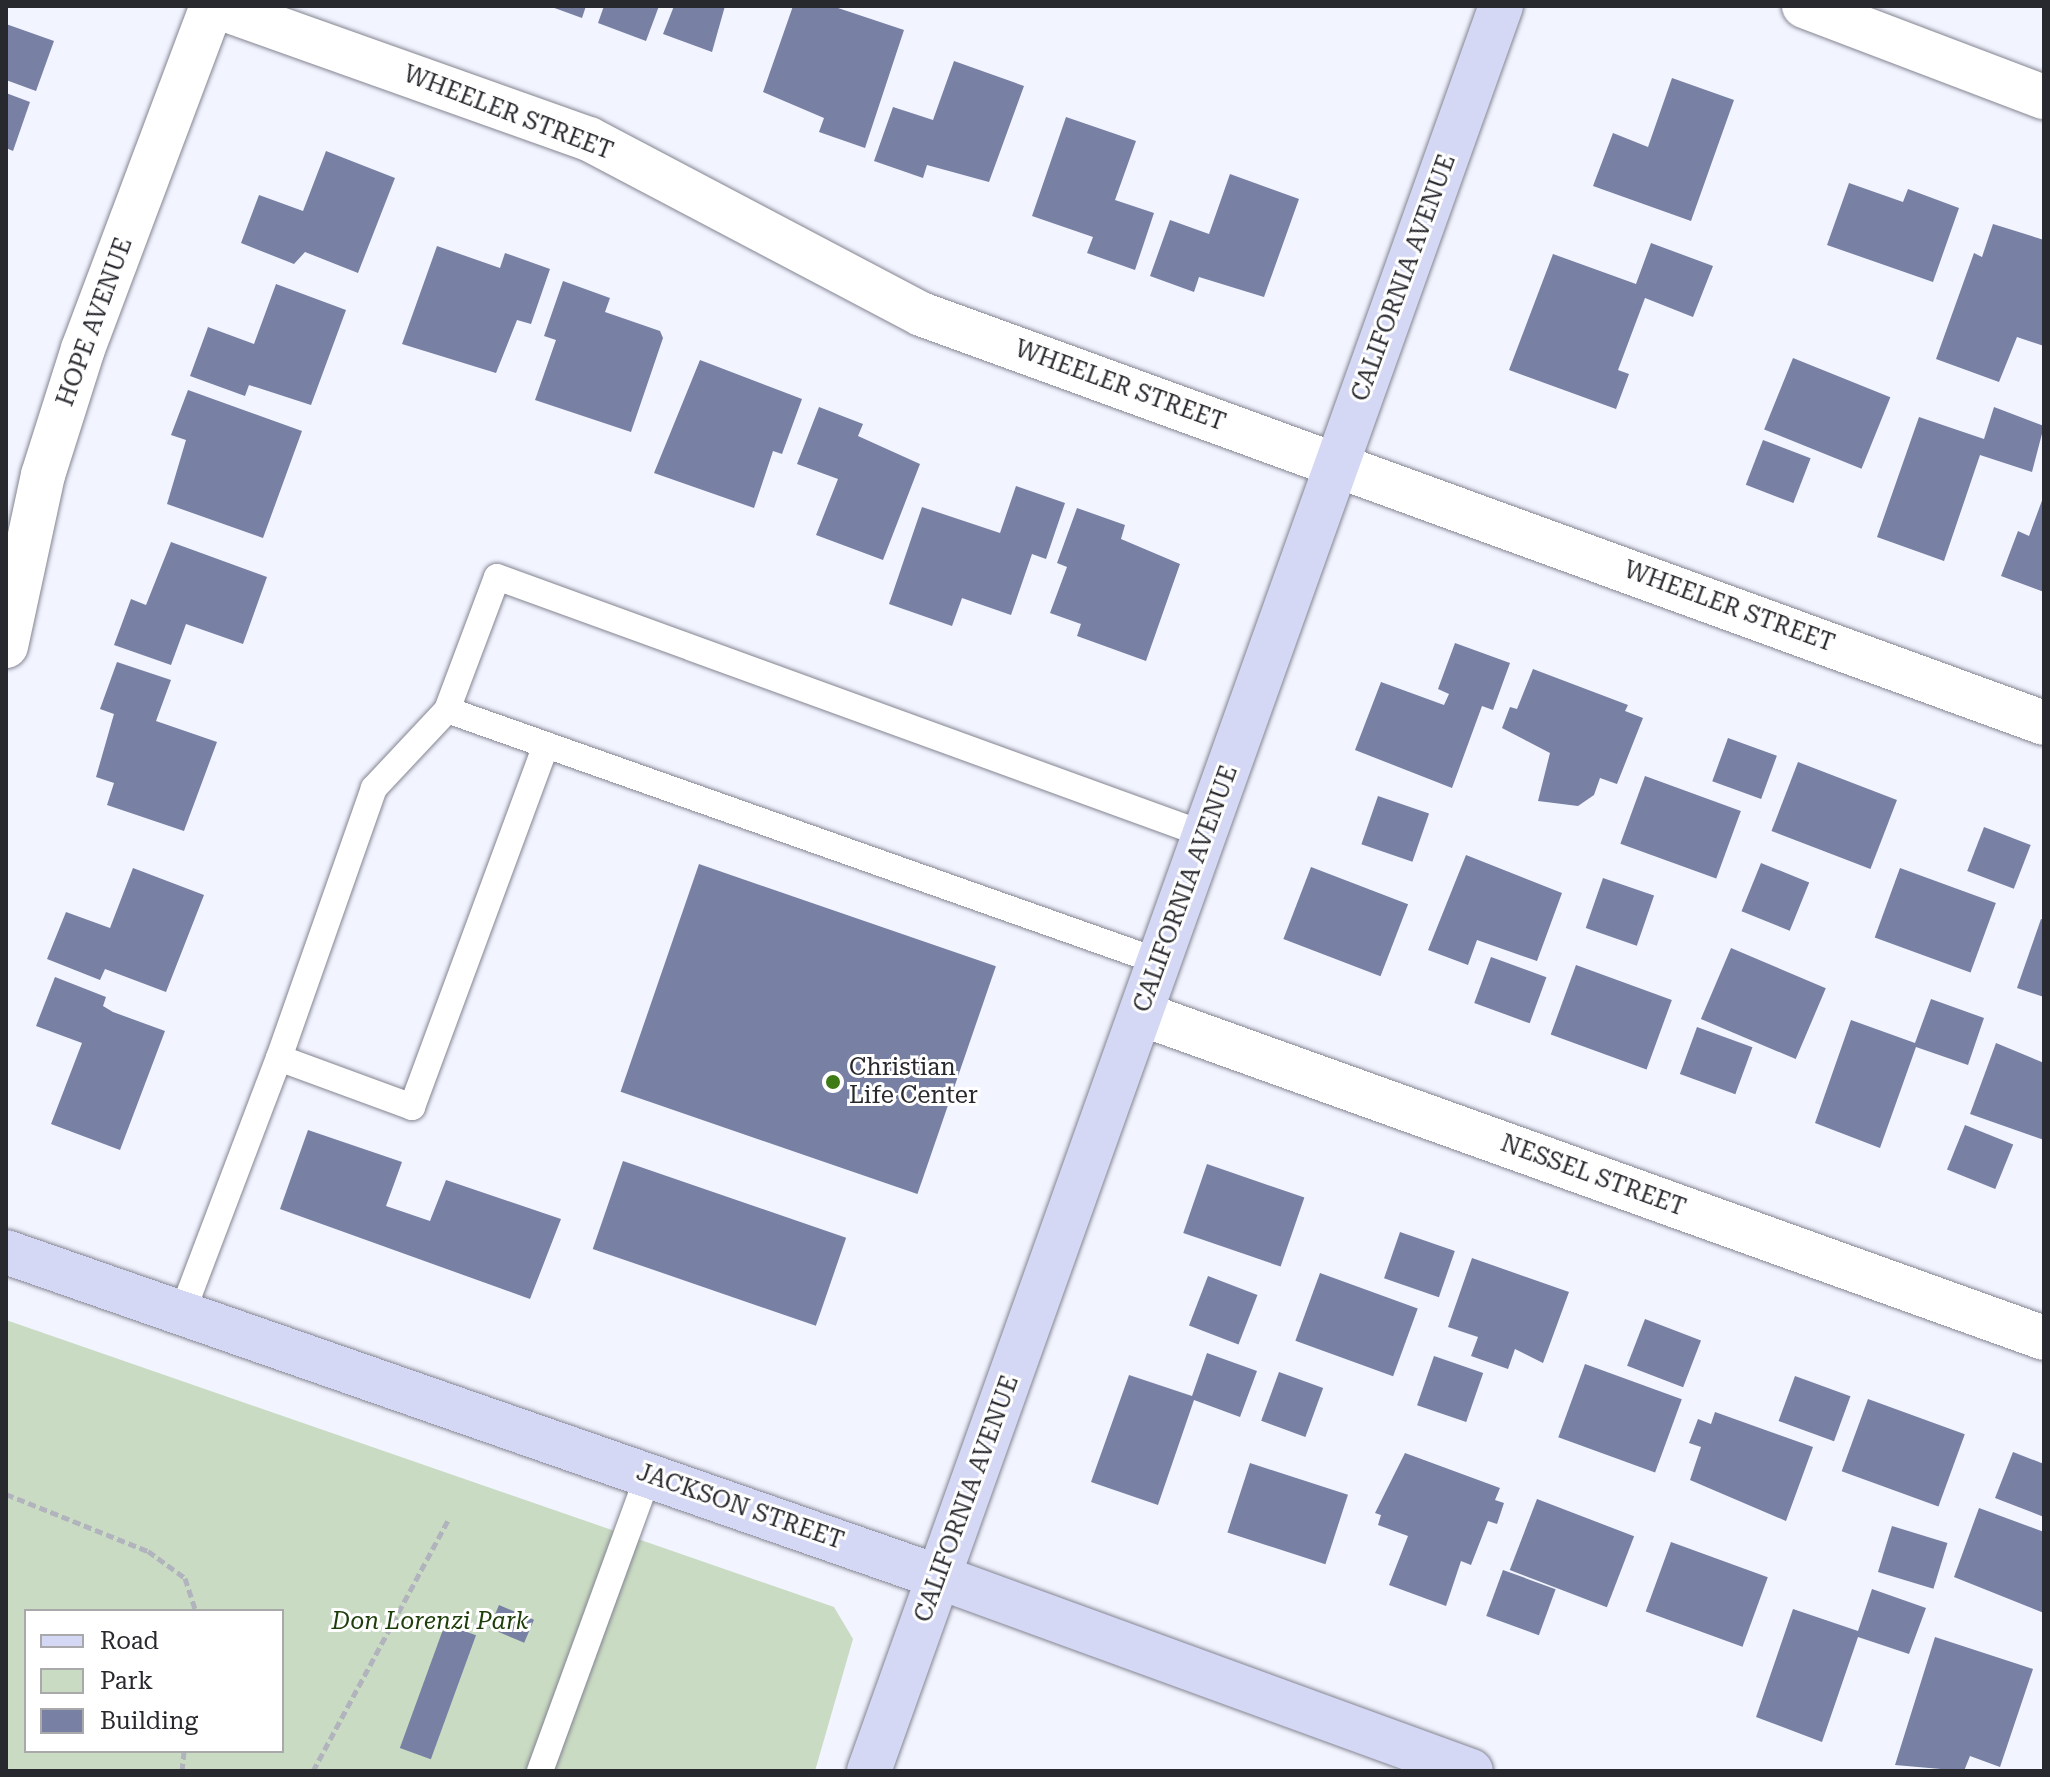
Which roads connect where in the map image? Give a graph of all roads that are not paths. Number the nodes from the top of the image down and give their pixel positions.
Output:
1 (214, 6) edge
2 (1501, 6) edge
3 (1804, 6) edge
4 (2044, 97) edge
5 (1337, 464) junction
6 (6, 646) edge
7 (447, 710) junction
8 (2044, 723) edge
9 (546, 745) junction
10 (1206, 835) junction
11 (1160, 962) junction
12 (1142, 1014) junction
13 (279, 1058) junction
14 (6, 1252) edge
15 (182, 1313) junction
16 (2044, 1338) edge
17 (648, 1476) junction
18 (939, 1577) junction
19 (540, 1771) edge
20 (869, 1771) edge
21 (1471, 1771) edge

1 - 5 street, WHEELER STREET
1 - 6 street, HOPE AVENUE
2 - 5 main road, CALIFORNIA AVENUE
3 - 4 street
5 - 8 street, WHEELER STREET
5 - 10 main road, CALIFORNIA AVENUE
7 - 9 lane
7 - 10 lane
7 - 13 lane
9 - 11 lane
9 - 13 lane
10 - 11 main road, CALIFORNIA AVENUE
11 - 12 main road, CALIFORNIA AVENUE
12 - 16 street, NESSEL STREET
12 - 18 main road, CALIFORNIA AVENUE
13 - 15 lane
14 - 15 main road, JACKSON STREET
15 - 17 main road, JACKSON STREET
17 - 18 main road, JACKSON STREET
17 - 19 lane
18 - 20 main road, CALIFORNIA AVENUE
18 - 21 main road, JACKSON STREET

